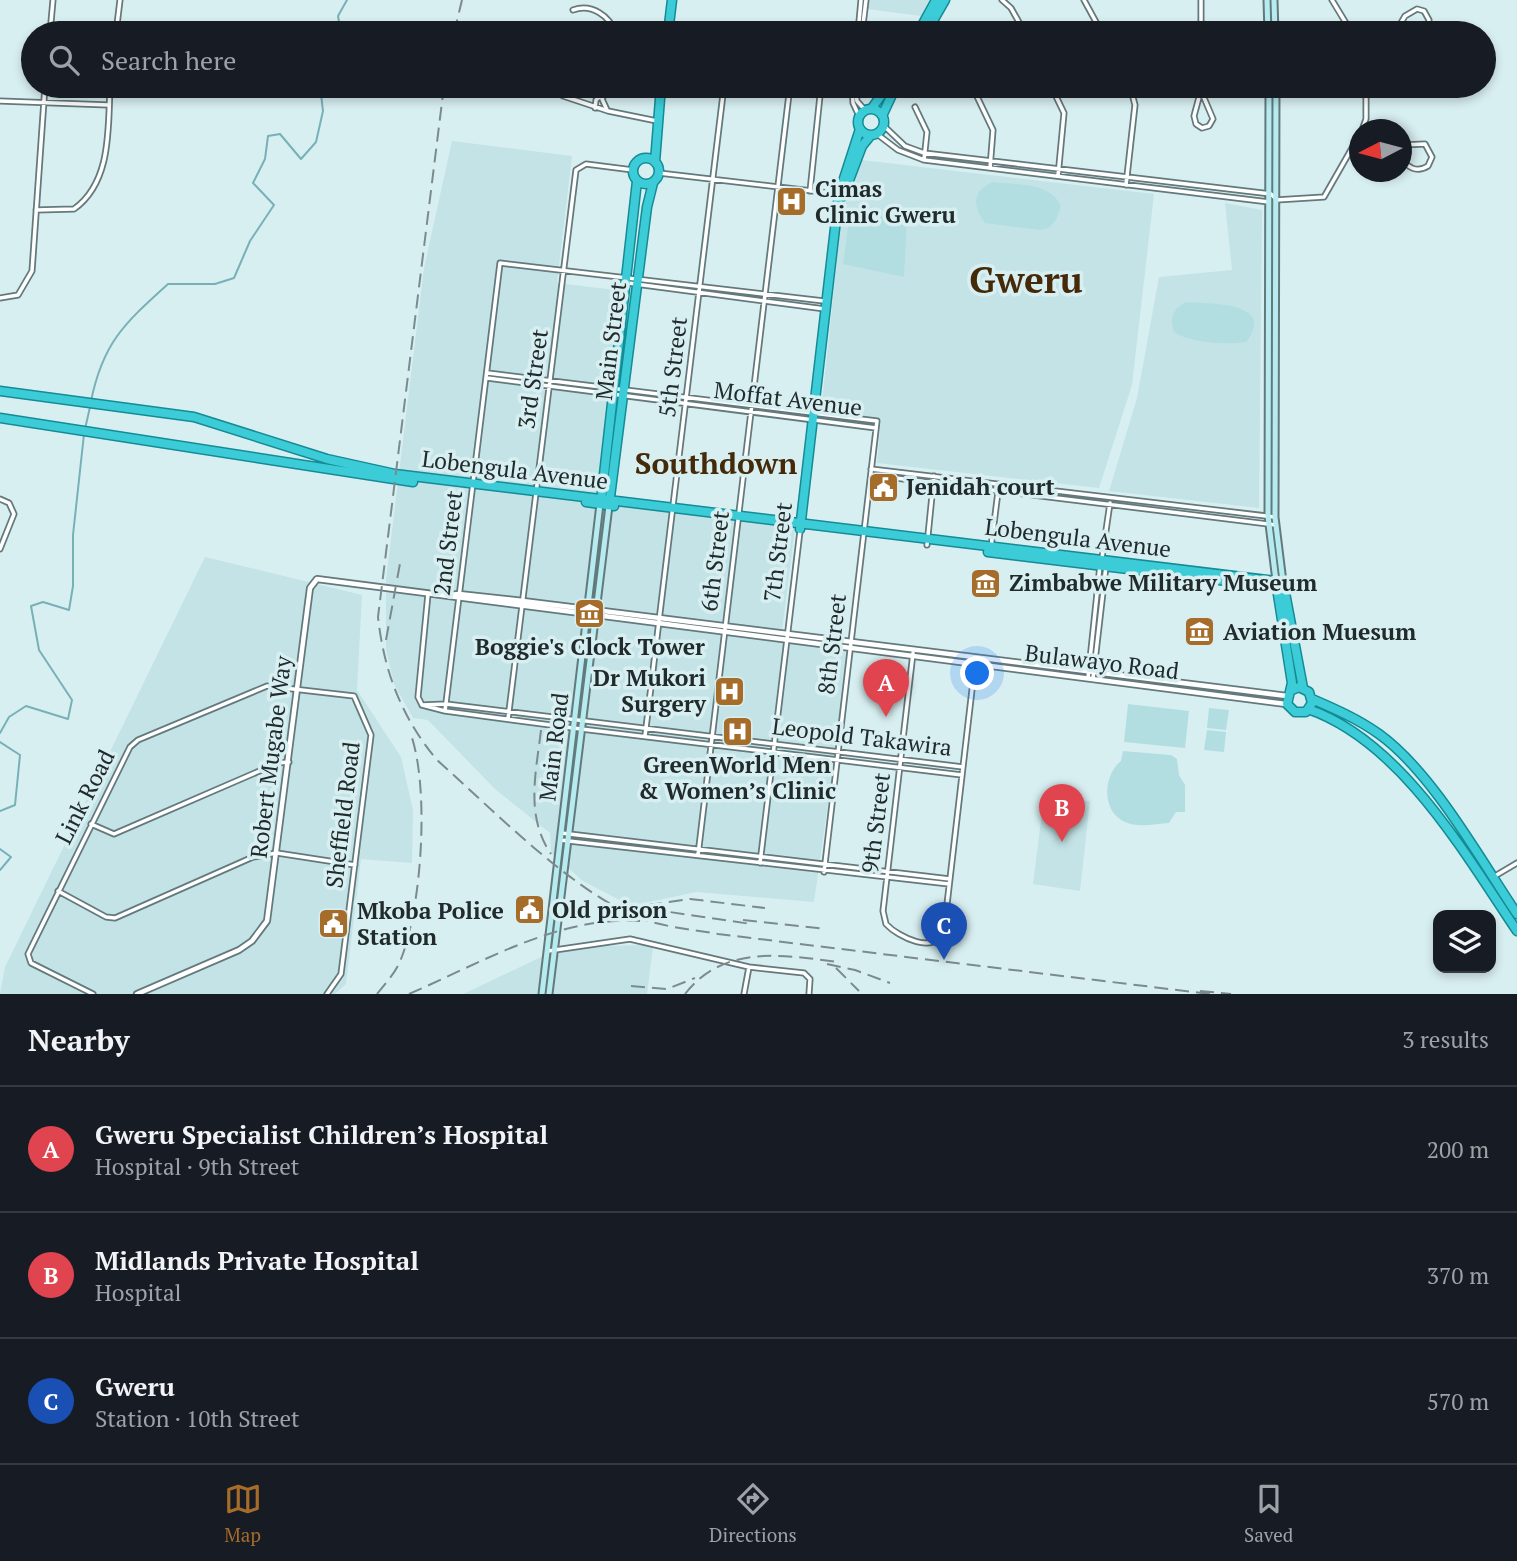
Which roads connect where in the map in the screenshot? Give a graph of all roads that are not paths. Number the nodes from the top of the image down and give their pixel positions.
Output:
1 (53, 0) edge
2 (120, 0) edge
3 (672, 0) edge
4 (864, 0) edge
5 (936, 0) edge
6 (945, 0) edge
7 (1002, 0) edge
8 (1084, 0) edge
9 (1201, 0) edge
10 (1268, 0) edge
11 (1274, 0) edge
12 (1332, 0) edge
13 (573, 9) dead end
14 (51, 21) edge
15 (117, 21) edge
16 (607, 21) edge
17 (669, 21) edge
18 (861, 21) edge
19 (931, 21) edge
20 (933, 21) edge
21 (1018, 21) edge
22 (1095, 21) edge
23 (1201, 21) edge
24 (1271, 21) edge
25 (1273, 21) edge
26 (1345, 21) edge
27 (1402, 21) edge
28 (1429, 21) edge
29 (44, 98) edge
30 (109, 98) edge
31 (569, 98) edge
32 (598, 98) edge
33 (603, 98) edge
34 (660, 98) edge
35 (723, 98) edge
36 (788, 98) edge
37 (820, 98) edge
38 (855, 98) edge
39 (877, 98) edge
40 (890, 98) edge
41 (978, 98) edge
42 (1057, 98) edge
43 (1133, 98) edge
44 (1200, 98) edge
45 (1204, 98) edge
46 (1269, 98) edge
47 (1276, 98) edge
48 (1365, 98) edge
49 (0, 101) edge
50 (855, 102) junction
51 (44, 103) junction
52 (109, 105) junction
53 (915, 107) dead end
54 (595, 108) junction
55 (608, 111) junction
56 (865, 111) junction
57 (883, 114) junction
58 (1364, 119) edge
59 (657, 121) junction
60 (884, 126) junction
61 (860, 129) junction
62 (874, 135) junction
63 (655, 144) junction
64 (1412, 145) edge
65 (925, 153) junction
66 (1349, 153) edge
67 (645, 158) junction
68 (924, 160) junction
69 (990, 161) junction
70 (655, 162) junction
71 (990, 168) junction
72 (1412, 168) edge
73 (633, 170) junction
74 (1059, 170) junction
75 (659, 173) junction
76 (1058, 176) junction
77 (1127, 178) junction
78 (714, 179) junction
79 (637, 181) junction
80 (653, 183) junction
81 (1126, 185) junction
82 (1197, 186) junction
83 (777, 187) junction
84 (810, 191) junction
85 (1196, 193) junction
86 (1271, 194) junction
87 (841, 198) junction
88 (1274, 201) junction
89 (636, 206) junction
90 (647, 208) junction
91 (36, 210) junction
92 (632, 242) junction
93 (642, 243) junction
94 (565, 270) junction
95 (625, 279) junction
96 (637, 281) junction
97 (701, 286) junction
98 (701, 293) junction
99 (765, 294) junction
100 (0, 298) edge
101 (765, 301) junction
102 (827, 305) junction
103 (622, 318) junction
104 (633, 320) junction
105 (618, 355) junction
106 (629, 357) junction
107 (488, 376) junction
108 (550, 383) junction
109 (0, 391) edge
110 (614, 392) junction
111 (624, 393) junction
112 (687, 397) junction
113 (686, 404) junction
114 (752, 405) junction
115 (751, 412) junction
116 (813, 416) junction
117 (0, 418) edge
118 (877, 421) joint
119 (876, 428) junction
120 (609, 429) junction
121 (619, 431) junction
122 (610, 460) junction
123 (871, 469) junction
124 (870, 475) junction
125 (934, 476) junction
126 (966, 480) junction
127 (934, 482) junction
128 (999, 484) junction
129 (472, 486) junction
130 (965, 486) junction
131 (998, 490) junction
132 (1058, 491) junction
133 (535, 494) junction
134 (1057, 497) junction
135 (1111, 497) junction
136 (0, 499) edge
137 (605, 502) junction
138 (1110, 503) junction
139 (673, 511) junction
140 (1226, 511) junction
141 (1268, 516) junction
142 (1275, 517) junction
143 (1225, 518) junction
144 (738, 519) junction
145 (1268, 524) junction
146 (1276, 525) junction
147 (801, 527) junction
148 (862, 534) junction
149 (927, 542) junction
150 (0, 549) edge
151 (990, 549) junction
152 (1104, 561) junction
153 (1280, 584) junction
154 (428, 593) junction
155 (458, 596) junction
156 (522, 604) junction
157 (587, 612) junction
158 (596, 613) junction
159 (659, 622) junction
160 (725, 629) junction
161 (787, 637) junction
162 (850, 645) junction
163 (913, 653) junction
164 (976, 661) junction
165 (1091, 672) junction
166 (1090, 678) junction
167 (1303, 688) junction
168 (297, 690) junction
169 (1264, 696) junction
170 (1289, 697) junction
171 (1312, 699) junction
172 (446, 704) junction
173 (422, 705) junction
174 (1308, 709) junction
175 (445, 711) junction
176 (509, 712) junction
177 (508, 719) junction
178 (575, 720) junction
179 (583, 721) junction
180 (573, 728) junction
181 (582, 729) junction
182 (646, 729) junction
183 (645, 736) junction
184 (711, 737) junction
185 (710, 744) junction
186 (774, 744) junction
187 (773, 752) junction
188 (836, 752) junction
189 (901, 759) junction
190 (836, 760) junction
191 (289, 762) junction
192 (963, 767) junction
193 (900, 768) junction
194 (962, 775) junction
195 (567, 785) junction
196 (575, 787) junction
197 (92, 824) junction
198 (560, 836) junction
199 (568, 837) junction
200 (632, 840) junction
201 (631, 848) junction
202 (699, 848) junction
203 (277, 853) junction
204 (698, 855) junction
205 (761, 855) junction
206 (760, 863) junction
207 (825, 863) junction
208 (1517, 863) edge
209 (355, 864) junction
210 (887, 871) junction
211 (824, 872) junction
212 (886, 878) junction
213 (1493, 878) junction
214 (950, 882) junction
215 (1485, 884) junction
216 (58, 891) junction
217 (1517, 914) edge
218 (1517, 931) edge
219 (555, 949) junction
220 (548, 951) junction
221 (749, 967) junction
222 (93, 994) edge
223 (137, 994) edge
224 (327, 994) edge
225 (542, 994) edge
226 (549, 994) edge
227 (744, 994) edge
228 (809, 994) edge

1 - 14 street
2 - 15 street
3 - 17 highway
4 - 18 street
5 - 19 highway
6 - 20 highway
7 - 21 street
8 - 22 street
9 - 23 street
10 - 24 main road
11 - 25 main road
12 - 26 street
13 - 16 street
27 - 28 street
29 - 51 street
30 - 52 street
31 - 54 street
32 - 54 street
33 - 55 street
34 - 59 highway
35 - 78 street, 5th Street
36 - 83 street, 6th Street
37 - 84 street
38 - 50 street
39 - 56 highway
40 - 57 highway
41 - 69 street
42 - 74 street
43 - 77 street
44 - 45 street
46 - 86 main road
47 - 88 main road
48 - 58 street
49 - 51 street
50 - 56 street
50 - 56 street
51 - 52 street
51 - 91 street
52 - 91 street
53 - 65 street
54 - 55 street
55 - 59 street
56 - 57 highway
56 - 61 highway
57 - 60 highway
59 - 63 highway
60 - 62 highway, 7th Street
60 - 65 street
61 - 62 highway
61 - 87 highway, 7th Street
62 - 68 street
62 - 87 highway, 7th Street
63 - 67 highway
63 - 70 highway
64 - 72 street
65 - 68 street
65 - 69 street
66 - 88 street
67 - 70 highway
67 - 73 highway
68 - 71 street
69 - 71 street
69 - 74 street
70 - 75 highway
71 - 76 street
73 - 79 highway, Main Street
73 - 94 street, 3rd Street
74 - 76 street
74 - 77 street
75 - 78 street
75 - 80 highway, Main Street
76 - 81 street
77 - 81 street
77 - 82 street
78 - 83 street
78 - 97 street, 5th Street
79 - 80 highway
79 - 89 highway, Main Street
80 - 90 highway, Main Street
81 - 85 street
82 - 85 street
82 - 86 street
83 - 84 street
83 - 99 street, 6th Street
84 - 87 street
85 - 88 street
86 - 88 main road
87 - 102 highway, 7th Street
88 - 141 main road
88 - 142 main road
89 - 90 highway
89 - 92 highway, Main Street
90 - 93 highway, Main Street
91 - 100 street
92 - 93 highway
92 - 95 highway, Main Street
93 - 96 highway, Main Street
94 - 95 street
94 - 107 street, 2nd Street
94 - 108 street, 3rd Street
95 - 96 street
95 - 103 highway, Main Street
96 - 97 street
96 - 98 street
96 - 104 highway, Main Street
97 - 98 street, 5th Street
97 - 99 street
98 - 101 street
98 - 112 street, 5th Street
99 - 101 street, 6th Street
99 - 102 street
101 - 102 street
101 - 114 street, 6th Street
102 - 116 highway, 7th Street
103 - 104 highway
103 - 105 highway, Main Street
104 - 106 highway, Main Street
105 - 106 highway
105 - 110 highway, Main Street
106 - 111 highway, Main Street
107 - 108 street, Moffat Avenue
107 - 129 street, 2nd Street
108 - 110 street, Moffat Avenue
108 - 133 street, 3rd Street
109 - 129 highway, Lobengula Avenue
110 - 111 street, Moffat Avenue
110 - 120 highway, Main Street
111 - 112 street, Moffat Avenue
111 - 113 street, Moffat Avenue
111 - 121 highway, Main Street
112 - 113 street, 5th Street
112 - 114 street, Moffat Avenue
113 - 115 street, Moffat Avenue
113 - 139 street, 5th Street
114 - 115 street, 6th Street
114 - 116 street, Moffat Avenue
115 - 116 street, Moffat Avenue
115 - 144 street, 6th Street
116 - 118 street, Moffat Avenue
116 - 119 street, Moffat Avenue
116 - 147 highway, 7th Street
117 - 129 highway, Lobengula Avenue
118 - 119 street, 8th Street
119 - 123 street, 8th Street
120 - 121 highway
120 - 122 highway, Main Street
121 - 122 highway, Main Street
122 - 137 highway, Main Street
123 - 124 street, 8th Street
123 - 125 street
124 - 127 street
124 - 148 street, 8th Street
125 - 126 street
125 - 127 street
126 - 128 street
126 - 130 street
127 - 130 street
127 - 149 street
128 - 131 street
128 - 132 street
129 - 133 highway, Lobengula Avenue
129 - 155 street, 2nd Street
130 - 131 street
131 - 134 street
131 - 151 street
132 - 134 street
132 - 135 street
133 - 137 highway, Lobengula Avenue
133 - 156 street, 3rd Street
134 - 138 street
135 - 138 street
135 - 140 street
136 - 150 street
137 - 139 highway, Lobengula Avenue
137 - 157 main road, Main Road
137 - 158 main road, Main Road
138 - 143 street
138 - 152 street
139 - 144 highway, Lobengula Avenue
139 - 159 street, 5th Street
140 - 141 street
140 - 143 street
141 - 142 street
141 - 145 main road
142 - 146 main road
143 - 145 street
144 - 147 highway, Lobengula Avenue
144 - 160 street, 6th Street
145 - 146 street
145 - 153 main road
146 - 153 main road
147 - 148 highway, Lobengula Avenue
147 - 161 street, 7th Street
148 - 149 highway, Lobengula Avenue
148 - 162 street, 8th Street
149 - 151 highway, Lobengula Avenue
151 - 152 highway, Lobengula Avenue
152 - 153 highway, Lobengula Avenue
152 - 165 street
153 - 167 highway
153 - 170 highway
154 - 155 street, Robert Mugabe Way
154 - 168 street, Robert Mugabe Way
154 - 173 street
155 - 156 street, Robert Mugabe Way
155 - 172 street, 2nd Street
156 - 157 street, Robert Mugabe Way
156 - 176 street, 3rd Street
157 - 158 street, Robert Mugabe Way
157 - 178 main road, Main Road
158 - 159 street, Robert Mugabe Way
158 - 179 main road, Main Road
159 - 160 street, Robert Mugabe Way
159 - 182 street, 5th Street
160 - 161 street, Robert Mugabe Way
160 - 184 street, 6th Street
161 - 162 street, Robert Mugabe Way
161 - 186 street, 7th Street
162 - 163 street, Robert Mugabe Way
162 - 188 street, 8th Street
163 - 164 street, Bulawayo Road
163 - 189 street, 9th Street
164 - 165 street, Bulawayo Road
164 - 166 street, Bulawayo Road
164 - 192 street
165 - 166 street
165 - 169 street, Bulawayo Road
166 - 169 street, Bulawayo Road
167 - 170 highway
167 - 171 highway
168 - 191 street, Robert Mugabe Way
168 - 197 street, Link Road
168 - 209 street, Sheffield Road
169 - 170 street, Bulawayo Road
170 - 174 highway
171 - 174 highway
171 - 213 highway
172 - 173 street, Leopold Takawira
172 - 175 street, 2nd Street
172 - 176 street, Leopold Takawira
173 - 175 street, Leopold Takawira
174 - 215 highway
175 - 177 street, Leopold Takawira
176 - 177 street, 3rd Street
176 - 178 street, Leopold Takawira
177 - 180 street, Leopold Takawira
178 - 179 street, Leopold Takawira
178 - 180 main road, Main Road
179 - 181 main road, Main Road
179 - 182 street, Leopold Takawira
180 - 181 street, Leopold Takawira
180 - 195 main road, Main Road
181 - 183 street, Leopold Takawira
181 - 196 main road, Main Road
182 - 183 street, 5th Street
182 - 184 street, Leopold Takawira
183 - 185 street, Leopold Takawira
184 - 185 street, 6th Street
184 - 186 street, Leopold Takawira
185 - 187 street, Leopold Takawira
185 - 202 street, 6th Street
186 - 187 street, 7th Street
186 - 188 street, Leopold Takawira
187 - 190 street, Leopold Takawira
187 - 205 street, 7th Street
188 - 189 street, Leopold Takawira
188 - 190 street, 8th Street
189 - 192 street, Leopold Takawira
189 - 193 street, 9th Street
190 - 193 street, Leopold Takawira
190 - 207 street, 8th Street
191 - 197 street
191 - 203 street, Robert Mugabe Way
192 - 194 street
193 - 194 street, Leopold Takawira
193 - 210 street, 9th Street
194 - 214 street
195 - 196 main road
195 - 198 main road, Main Road
196 - 199 main road, Main Road
197 - 216 street, Link Road
198 - 199 street
198 - 220 main road, Main Road
199 - 200 street
199 - 201 street
199 - 219 main road, Main Road
200 - 201 street
200 - 202 street
201 - 204 street
202 - 204 street, 6th Street
202 - 205 street
203 - 209 street
203 - 216 street
203 - 223 street, Robert Mugabe Way
204 - 206 street
205 - 206 street, 7th Street
205 - 207 street
206 - 211 street
207 - 210 street
207 - 211 street, 8th Street
208 - 213 street
209 - 224 street, Sheffield Road
210 - 212 street, 9th Street
210 - 214 street
211 - 212 street
212 - 214 street
212 - 214 street, 9th Street
213 - 215 street
213 - 217 highway
215 - 218 highway
216 - 222 street, Link Road
219 - 220 street
219 - 221 street
219 - 226 main road, Main Road
220 - 225 main road, Main Road
221 - 227 street
221 - 228 street

